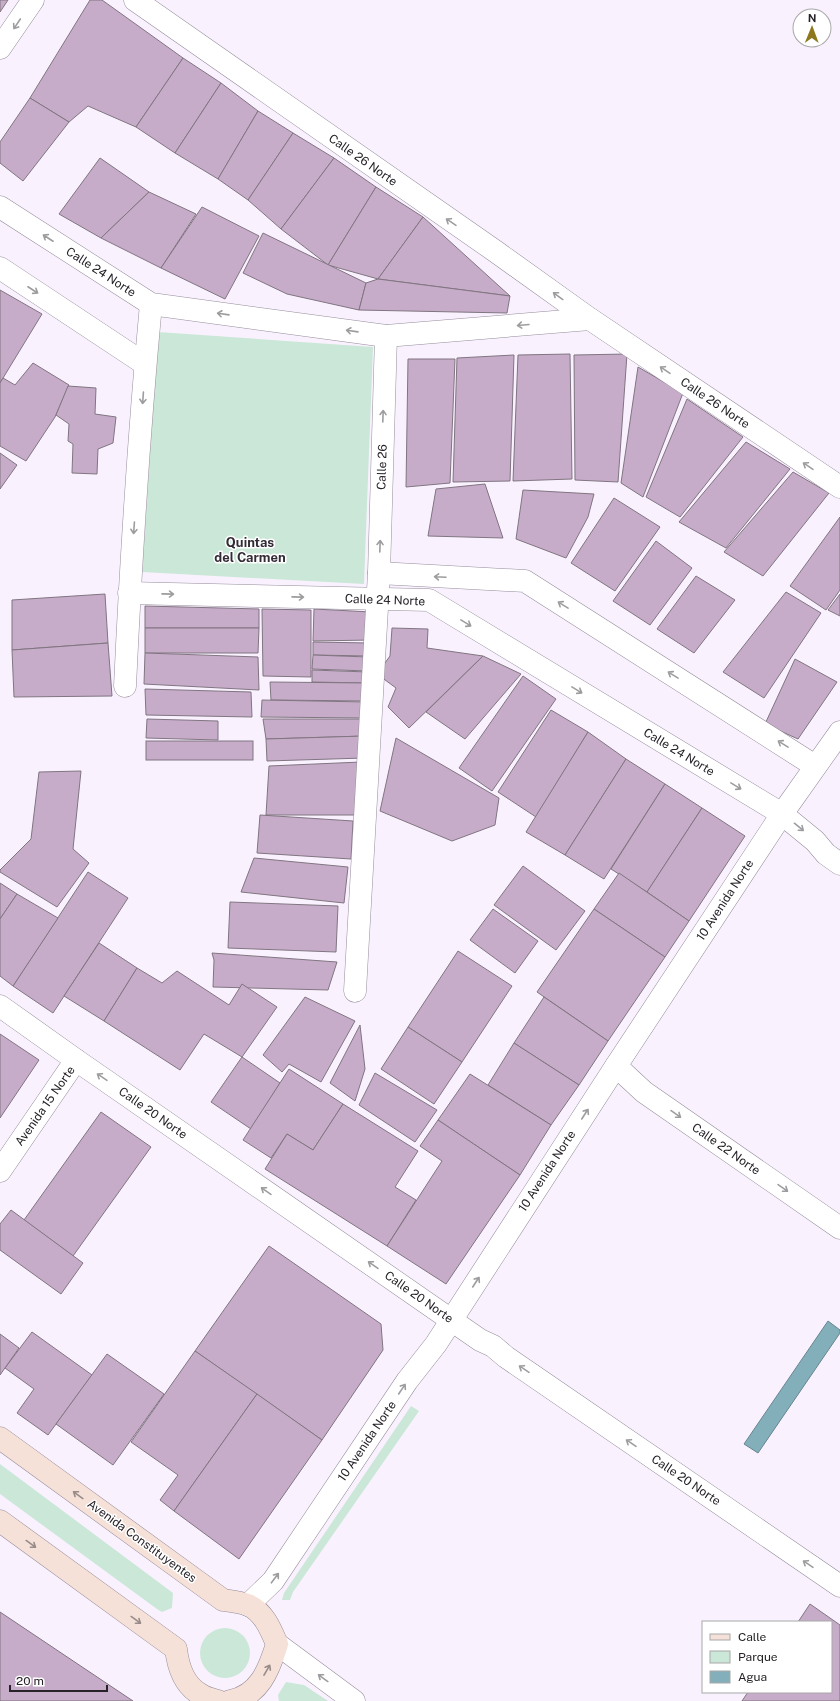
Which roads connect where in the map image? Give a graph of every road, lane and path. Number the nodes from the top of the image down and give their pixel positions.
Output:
1 (33, 0) edge
2 (135, 0) edge
3 (0, 48) edge
4 (0, 207) edge
5 (0, 268) edge
6 (152, 304) junction
7 (590, 320) junction
8 (386, 336) junction
9 (145, 364) junction
10 (840, 487) edge
11 (379, 573) junction
12 (129, 593) junction
13 (377, 599) junction
14 (125, 686) dead end
15 (840, 732) edge
16 (815, 766) junction
17 (782, 814) junction
18 (840, 864) edge
19 (355, 991) dead end
20 (0, 1006) edge
21 (76, 1060) junction
22 (616, 1066) junction
23 (0, 1171) edge
24 (840, 1228) edge
25 (451, 1320) junction
26 (0, 1438) edge
27 (0, 1521) edge
28 (840, 1586) edge
29 (248, 1605) junction
30 (277, 1644) junction
31 (205, 1699) edge
32 (238, 1700) edge
33 (354, 1701) edge

1 -> 3 street
7 -> 2 street, Calle 26 Norte
6 -> 4 street, Calle 24 Norte
5 -> 9 street
8 -> 6 street
6 - 9 street
7 -> 8 street
10 -> 7 street, Calle 26 Norte
11 -> 8 street, Calle 26
9 -> 12 street
11 - 13 street, Calle 26
16 -> 11 street
12 -> 13 street, Calle 24 Norte
12 - 14 street
13 -> 17 street, Calle 24 Norte
13 - 19 street, Calle 26
15 - 16 street, 10 Avenida Norte
16 - 17 street, 10 Avenida Norte
17 -> 18 street, Calle 24 Norte
17 - 22 street, 10 Avenida Norte
20 - 21 street, Calle 20 Norte
21 - 23 street, Avenida 15 Norte
25 -> 21 street, Calle 20 Norte
22 -> 24 street, Calle 22 Norte
25 -> 22 street, 10 Avenida Norte
28 -> 25 street, Calle 20 Norte
29 -> 25 street, 10 Avenida Norte
29 -> 26 main road, Avenida Constituyentes
27 -> 31 main road
29 - 30 main road, Avenida Constituyentes
32 -> 30 main road
33 -> 30 street, Avenida Constituyentes

